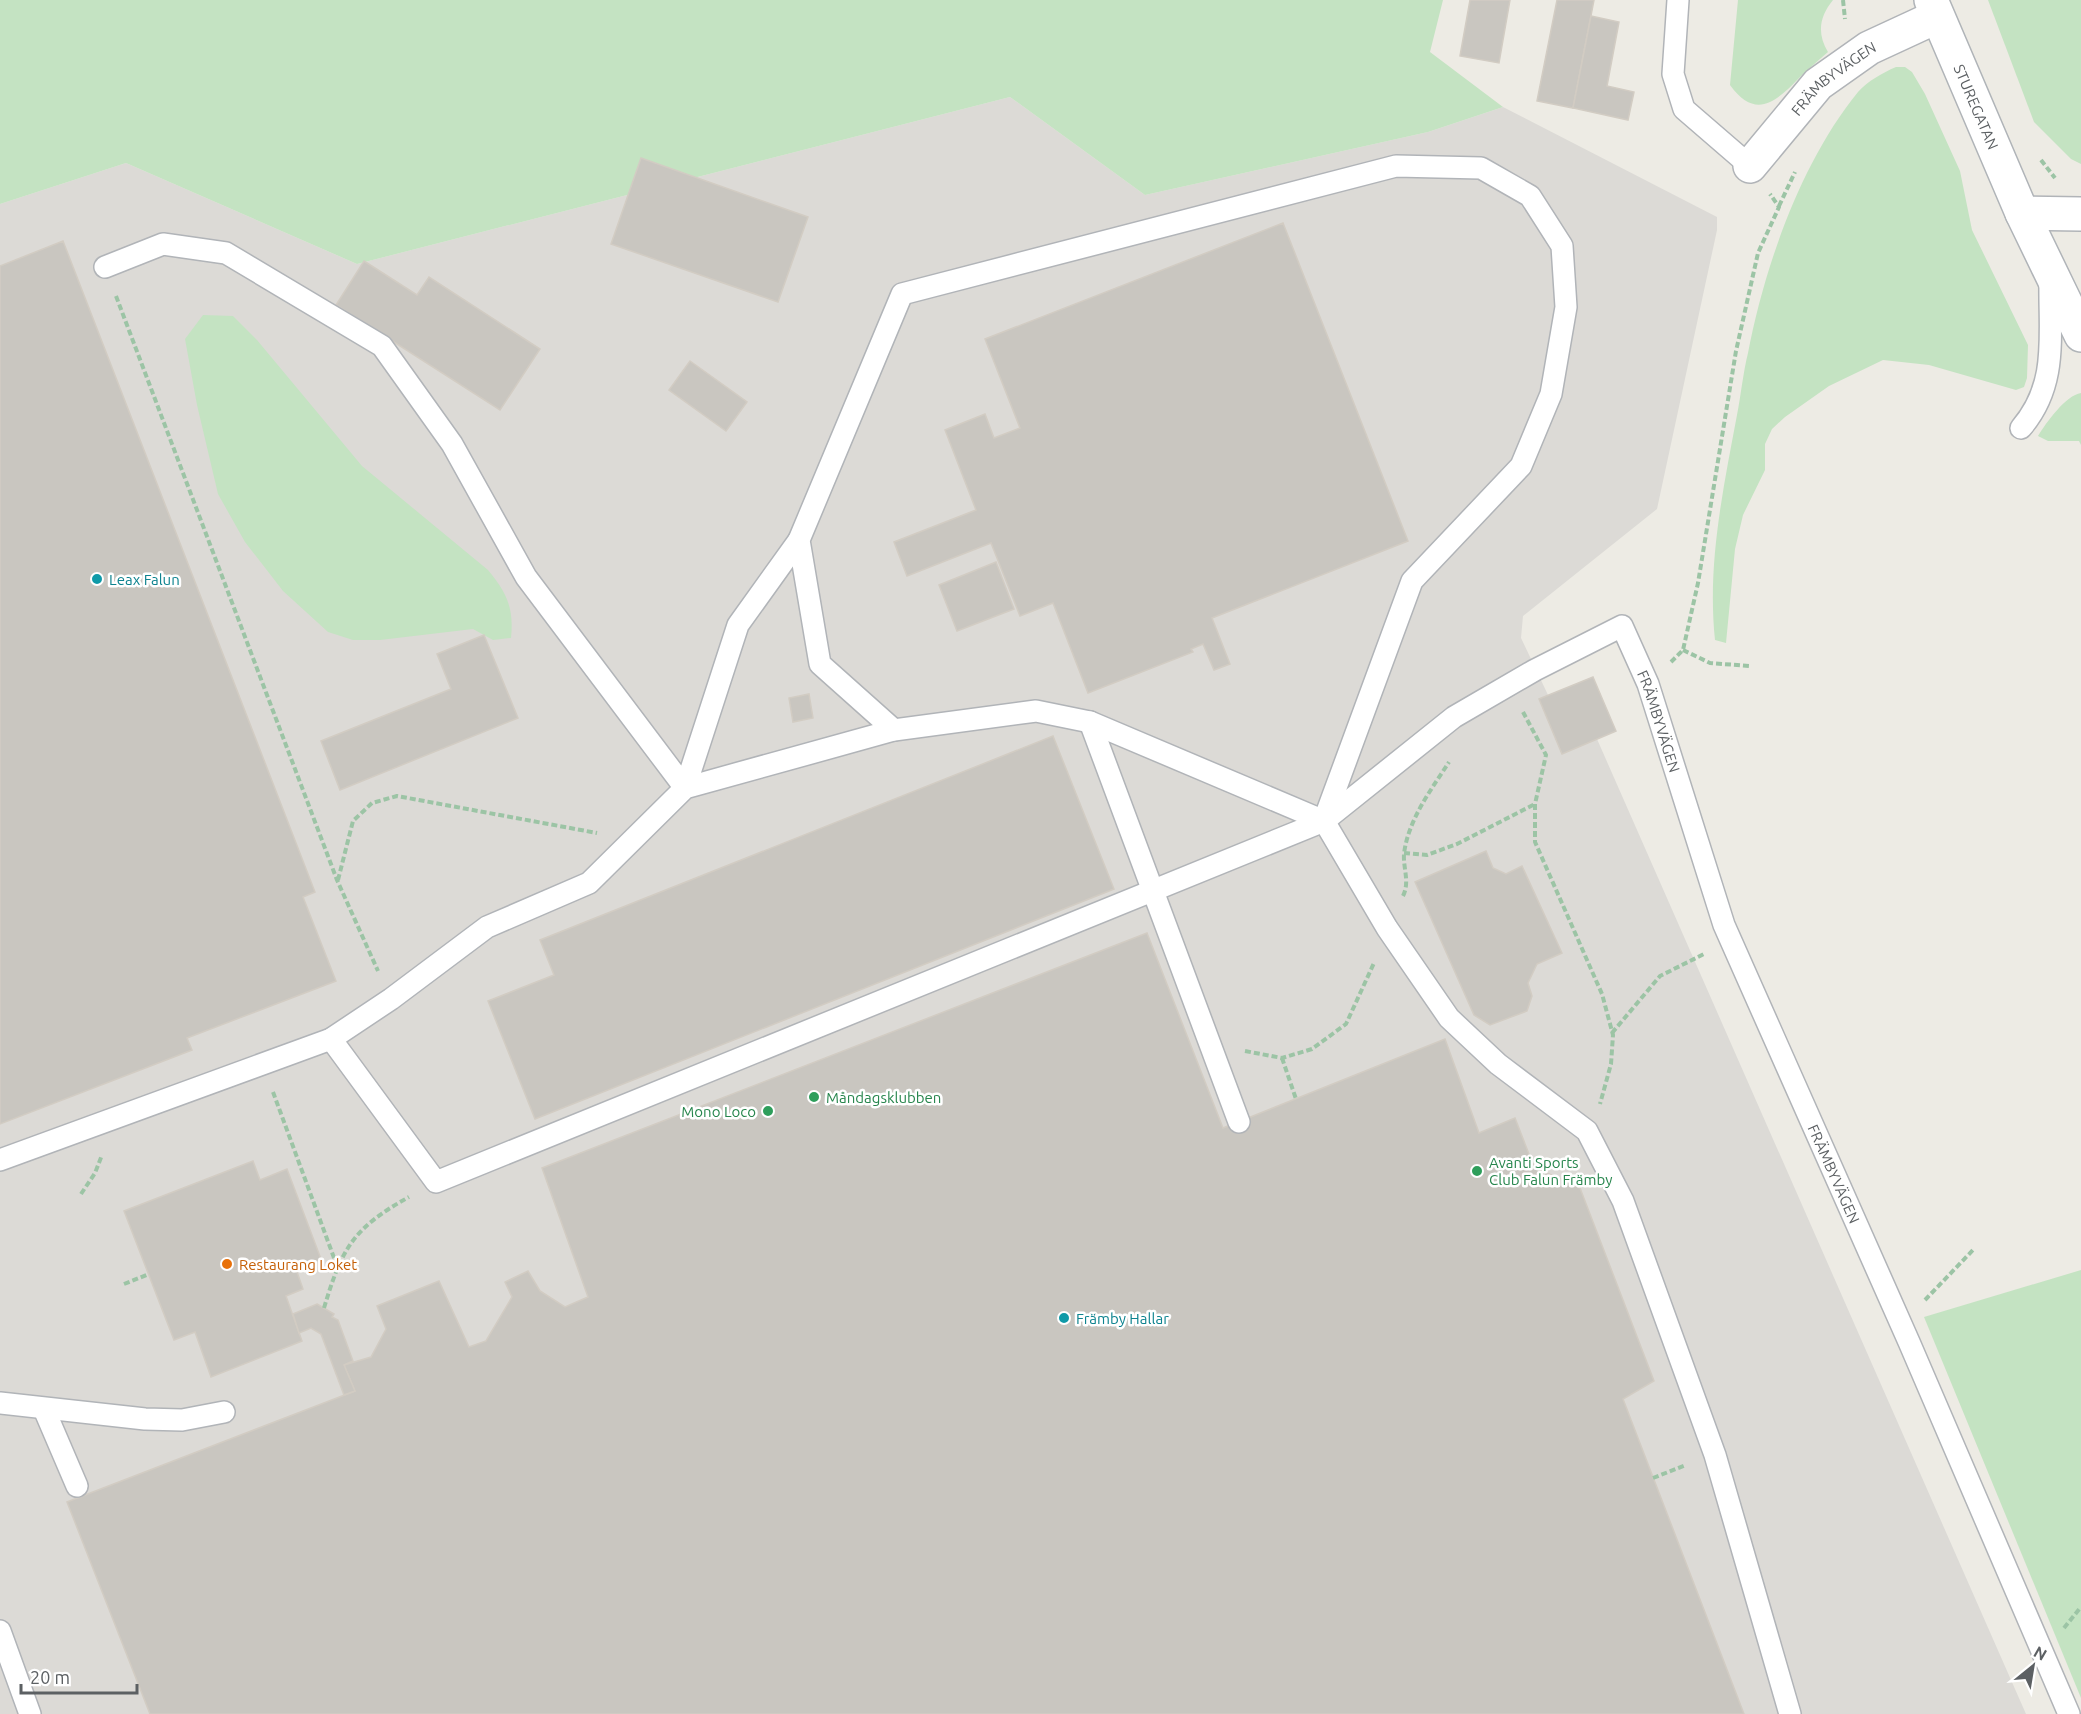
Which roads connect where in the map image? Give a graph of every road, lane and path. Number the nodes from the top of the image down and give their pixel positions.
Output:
1 (1678, 0) edge
2 (1933, 8) edge
3 (1750, 166) junction
4 (2022, 213) junction
5 (2081, 214) edge
6 (105, 267) joint
7 (2050, 271) junction
8 (2081, 335) edge
9 (2021, 428) dead end
10 (799, 540) junction
11 (1683, 650) junction
12 (1749, 666) dead end
13 (1648, 684) junction
14 (1519, 705) dead end
15 (1090, 722) junction
16 (894, 730) junction
17 (685, 788) junction
18 (1535, 804) junction
19 (1324, 820) junction
20 (643, 830) junction
21 (1404, 854) dead end
22 (338, 880) junction
23 (1155, 892) junction
24 (1732, 943) junction
25 (391, 999) junction
26 (1612, 1033) junction
27 (331, 1039) junction
28 (1282, 1058) dead end
29 (263, 1064) junction
30 (1296, 1099) dead end
31 (1239, 1122) dead end
32 (1587, 1131) junction
33 (0, 1160) edge
34 (436, 1182) junction
35 (1973, 1250) dead end
36 (337, 1266) junction
37 (149, 1274) dead end
38 (124, 1284) dead end
39 (324, 1308) dead end
40 (1901, 1324) junction
41 (0, 1403) edge
42 (44, 1409) junction
43 (225, 1412) dead end
44 (77, 1486) dead end
45 (0, 1631) edge
46 (30, 1714) edge
47 (1790, 1714) edge
48 (2069, 1714) edge

1 - 3 lane
2 - 3 street, FRÄMBYVÄGEN
2 - 4 street, STUREGATAN
3 - 11 path
4 - 5 street
4 - 7 street, STUREGATAN
6 - 17 lane
6 - 22 path
7 - 8 street, STUREGATAN
7 - 9 lane
10 - 16 lane
10 - 17 lane
10 - 19 lane
11 - 12 path
11 - 13 path
13 - 19 lane, FRÄMBYVÄGEN
13 - 24 lane, FRÄMBYVÄGEN
14 - 18 path
15 - 16 lane
15 - 19 lane
15 - 23 lane
16 - 17 lane
17 - 20 lane
18 - 21 path
18 - 26 path
19 - 23 lane
19 - 32 lane
20 - 22 path
20 - 25 lane
22 - 25 path
23 - 31 lane
23 - 34 lane
24 - 26 path
24 - 40 lane, FRÄMBYVÄGEN
25 - 27 lane
26 - 32 path
27 - 29 lane
27 - 34 lane
28 - 30 path
29 - 33 lane
29 - 36 path
32 - 47 lane
34 - 36 path
35 - 40 path
36 - 39 path
37 - 38 path
40 - 48 lane, FRÄMBYVÄGEN
41 - 42 lane
42 - 43 lane
42 - 44 lane
45 - 46 lane

